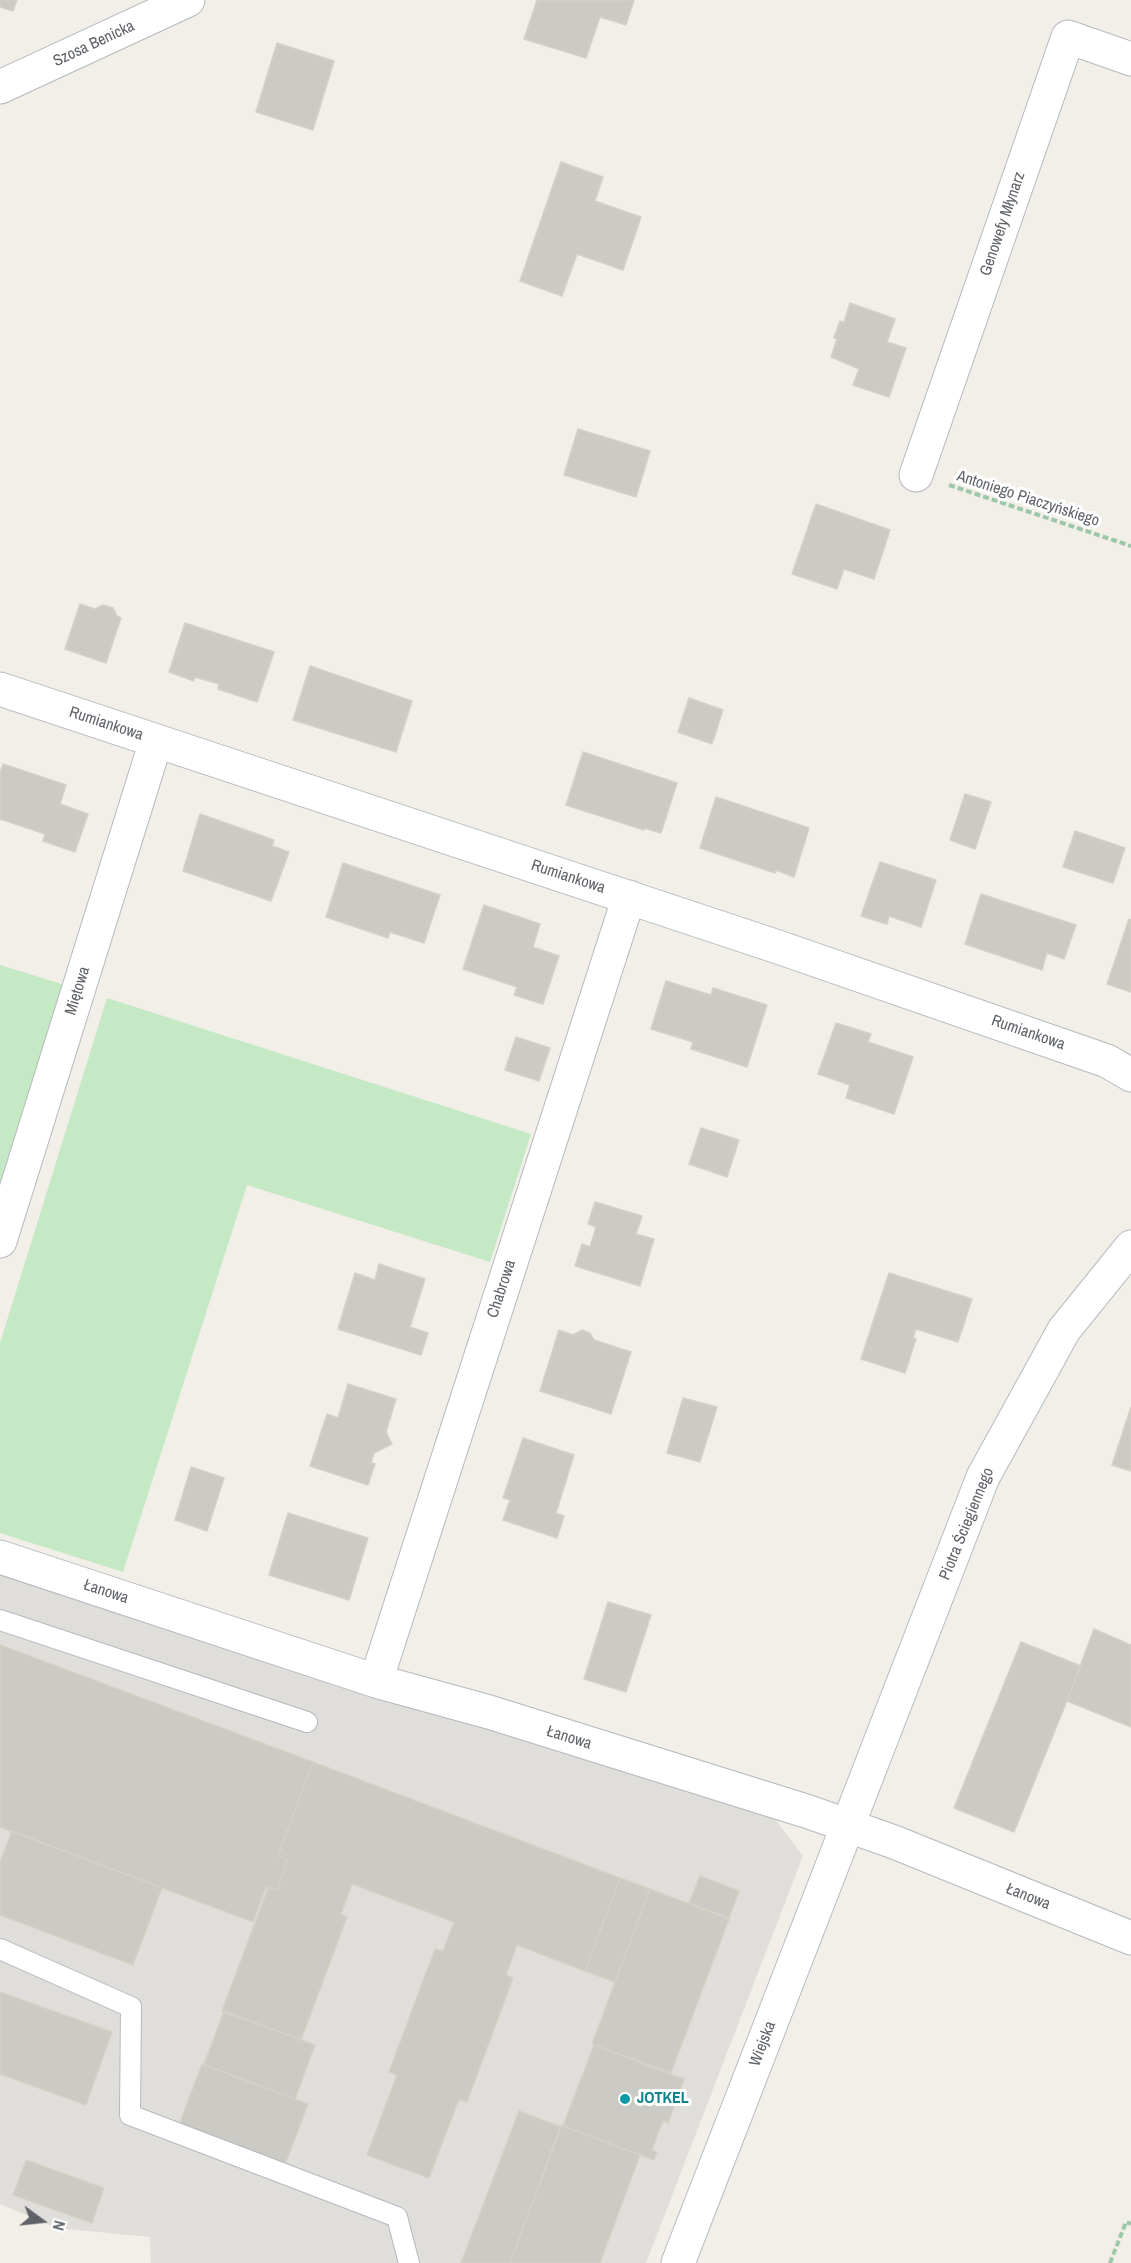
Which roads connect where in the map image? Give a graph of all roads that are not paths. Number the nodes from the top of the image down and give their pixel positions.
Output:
1 (188, 0) edge
2 (1131, 59) edge
3 (0, 87) edge
4 (916, 475) road end
5 (0, 689) edge
6 (156, 741) junction
7 (629, 897) junction
8 (1131, 1075) edge
9 (0, 1241) edge
10 (1131, 1246) edge
11 (0, 1557) edge
12 (0, 1620) edge
13 (376, 1681) junction
14 (307, 1722) dead end
15 (848, 1826) junction
16 (1131, 1938) edge
17 (0, 1949) edge
18 (409, 2263) edge
19 (678, 2263) edge

1 - 3 street, Szosa Benicka
2 - 4 street, Genowefy Młynarz
5 - 6 street, Rumiankowa
6 - 7 street, Rumiankowa
6 - 9 street, Miętowa
7 - 8 street, Rumiankowa
7 - 13 street, Chabrowa
10 - 15 street, Piotra Ściegiennego
11 - 13 street, Łanowa
12 - 14 lane
13 - 15 street, Łanowa
15 - 16 street, Łanowa
15 - 19 street, Wiejska
17 - 18 lane

